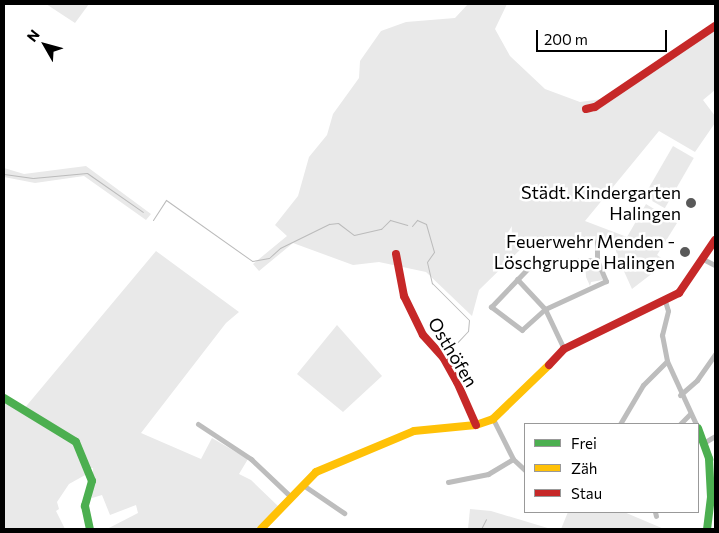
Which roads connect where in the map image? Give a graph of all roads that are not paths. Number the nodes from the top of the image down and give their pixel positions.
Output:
1 (715, 26) edge
2 (586, 109) dead end
3 (715, 240) edge
4 (597, 241) dead end
5 (396, 254) dead end
6 (703, 259) junction
7 (597, 260) junction
8 (715, 265) edge
9 (517, 279) junction
10 (666, 301) junction
11 (545, 309) junction
12 (564, 349) junction
13 (715, 354) edge
14 (667, 361) junction
15 (680, 395) junction
16 (4, 398) edge
17 (690, 414) junction
18 (492, 418) junction
19 (621, 423) edge
20 (681, 423) edge
21 (695, 423) edge
22 (198, 424) dead end
23 (476, 425) junction
24 (699, 430) edge
25 (715, 436) edge
26 (706, 442) junction
27 (513, 459) junction
28 (524, 469) edge
29 (448, 482) dead end
30 (303, 485) junction
31 (713, 497) edge
32 (291, 498) junction
33 (344, 513) dead end
34 (90, 529) edge
35 (261, 529) edge
36 (707, 529) edge

1 - 2 street
3 - 6 street
4 - 7 street
5 - 23 street, Osthöfen
6 - 8 street
6 - 10 street
7 - 9 street
7 - 11 street
9 - 11 street
9 - 11 street
10 - 12 street
10 - 14 street
11 - 12 street
12 - 18 street
13 - 15 street
14 - 15 street
14 - 19 street
15 - 17 street
16 - 34 street
17 - 20 street
17 - 21 street
18 - 23 street
18 - 27 street
22 - 32 street
23 - 30 street
24 - 26 street
25 - 26 street
26 - 31 street
27 - 28 street
27 - 29 street
30 - 32 street
30 - 33 street
31 - 36 street
32 - 35 street

